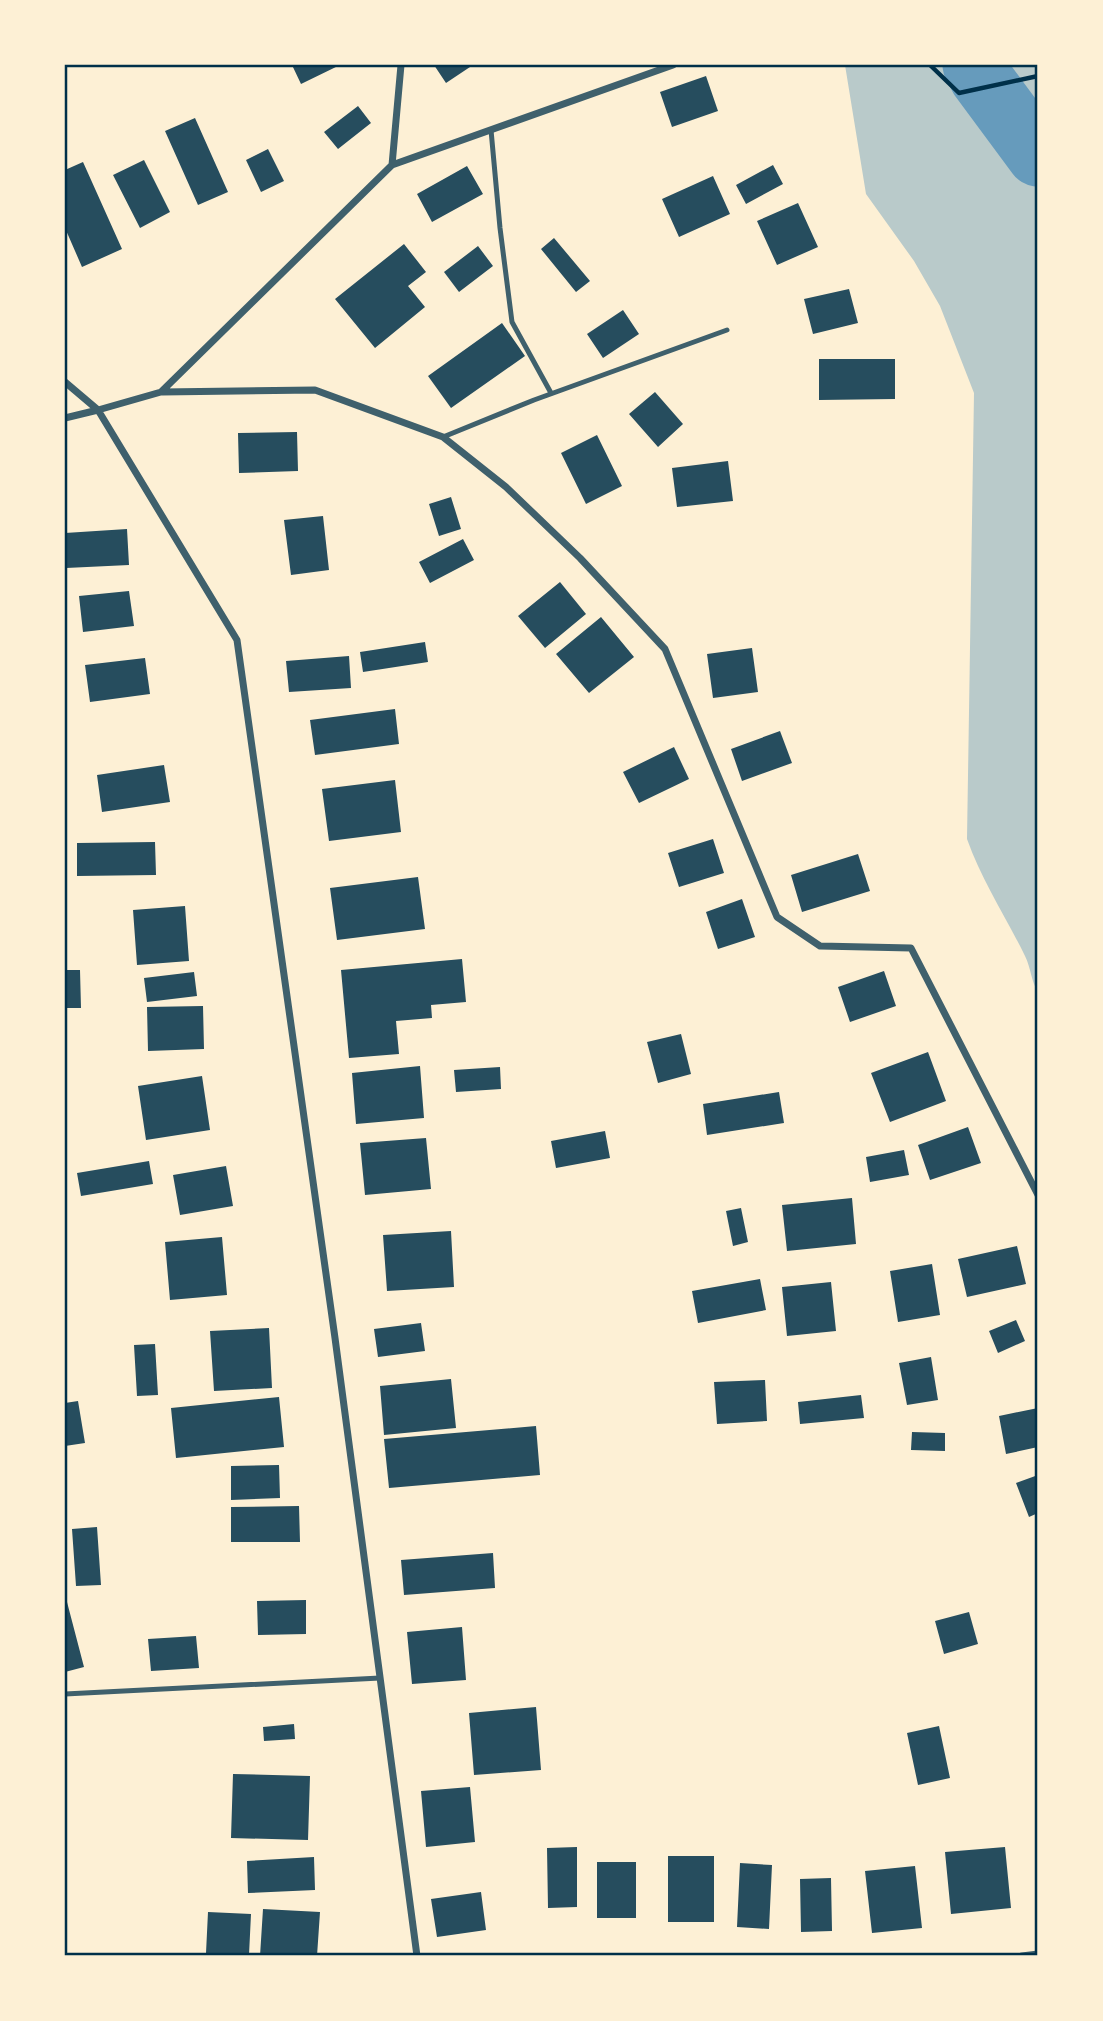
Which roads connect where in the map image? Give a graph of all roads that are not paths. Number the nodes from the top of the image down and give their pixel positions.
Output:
1 (401, 65) edge
2 (673, 65) edge
3 (491, 130) junction
4 (392, 165) junction
5 (727, 331) dead end
6 (65, 382) edge
7 (161, 392) junction
8 (551, 393) junction
9 (98, 410) junction
10 (65, 418) edge
11 (443, 437) junction
12 (1038, 1195) edge
13 (380, 1678) junction
14 (65, 1695) edge
15 (1038, 1954) edge
16 (416, 1956) edge
17 (1022, 1956) edge

1 - 4 street
2 - 3 street
3 - 4 street
3 - 8 lane
4 - 7 street
5 - 8 lane
6 - 9 street
7 - 9 street
7 - 11 street
8 - 11 lane
9 - 10 street
9 - 13 street
11 - 12 street
13 - 14 lane
13 - 16 street
15 - 17 street

